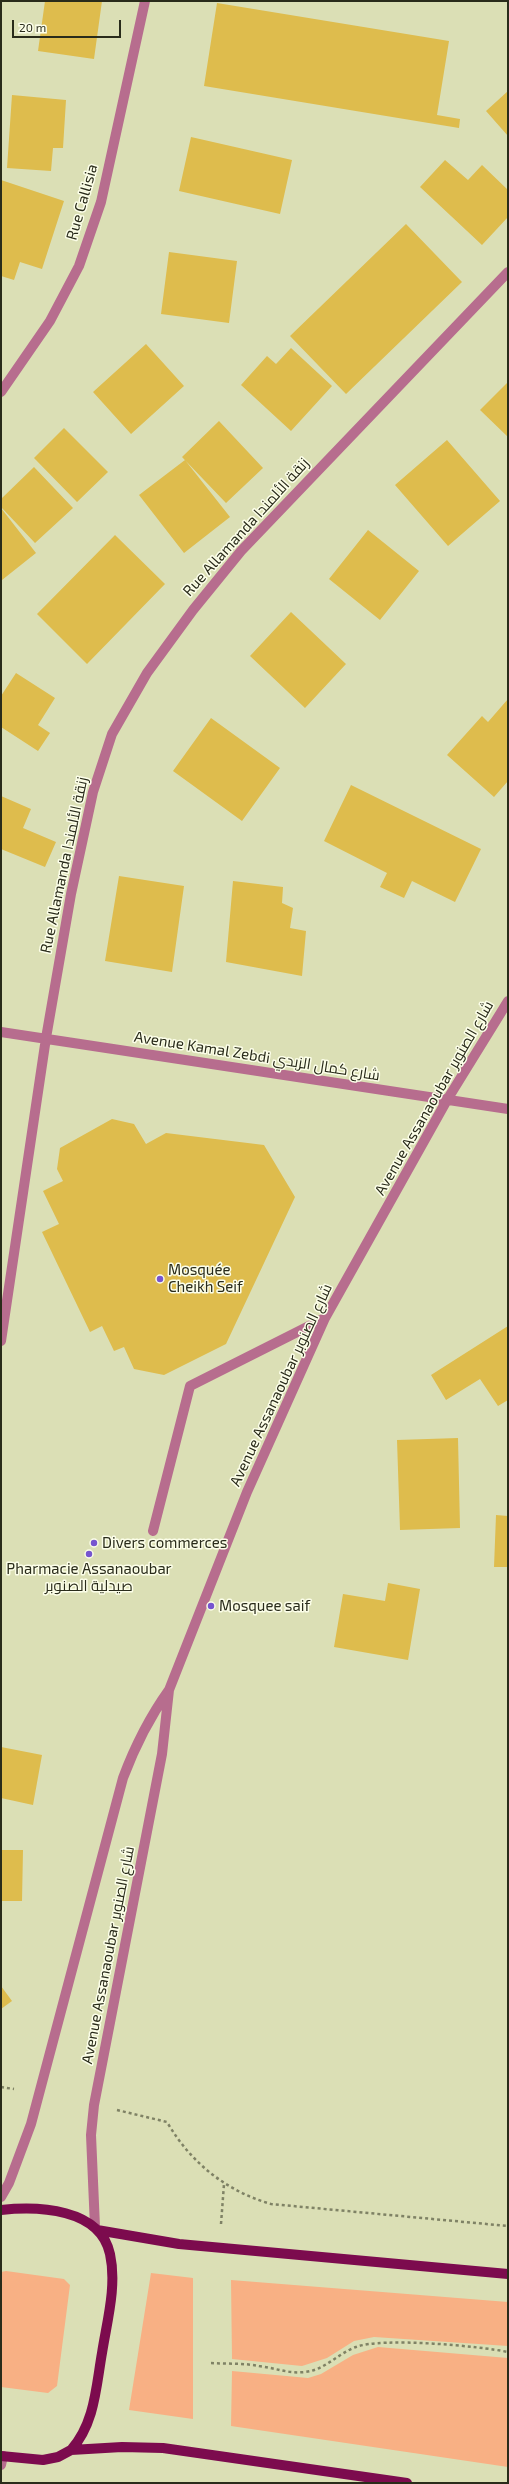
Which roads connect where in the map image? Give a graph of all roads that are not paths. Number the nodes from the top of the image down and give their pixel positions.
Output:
1 (145, 1) edge
2 (508, 272) edge
3 (1, 392) edge
4 (508, 1001) edge
5 (1, 1032) edge
6 (46, 1038) junction
7 (447, 1100) junction
8 (508, 1109) edge
9 (325, 1318) junction
10 (1, 1341) edge
11 (153, 1531) dead end
12 (168, 1690) junction
13 (1, 2197) edge
14 (1, 2210) edge
15 (96, 2229) junction
16 (508, 2274) edge
17 (71, 2450) junction
18 (2, 2459) edge
19 (407, 2483) edge

1 - 3 street, Rue Callisia
2 - 6 street, Rue Allamanda زنقة الألمندا
4 - 7 street, Avenue Assanaoubar شارع الصنوبر
5 - 6 street, Avenue Kamal Zebdi شارع كمال الزبدي
6 - 7 street, Avenue Kamal Zebdi شارع كمال الزبدي
6 - 10 street, Rue Allamanda زنقة الألمندا
7 - 8 street, Avenue Kamal Zebdi شارع كمال الزبدي
7 - 9 street, Avenue Assanaoubar شارع الصنوبر
9 - 11 street
9 - 12 street, Avenue Assanaoubar شارع الصنوبر
12 - 13 street, Avenue Assanaoubar شارع الصنوبر
12 - 15 street, Avenue Assanaoubar شارع الصنوبر
14 - 15 main road
15 - 16 main road
15 - 17 main road
17 - 18 main road
17 - 19 main road

